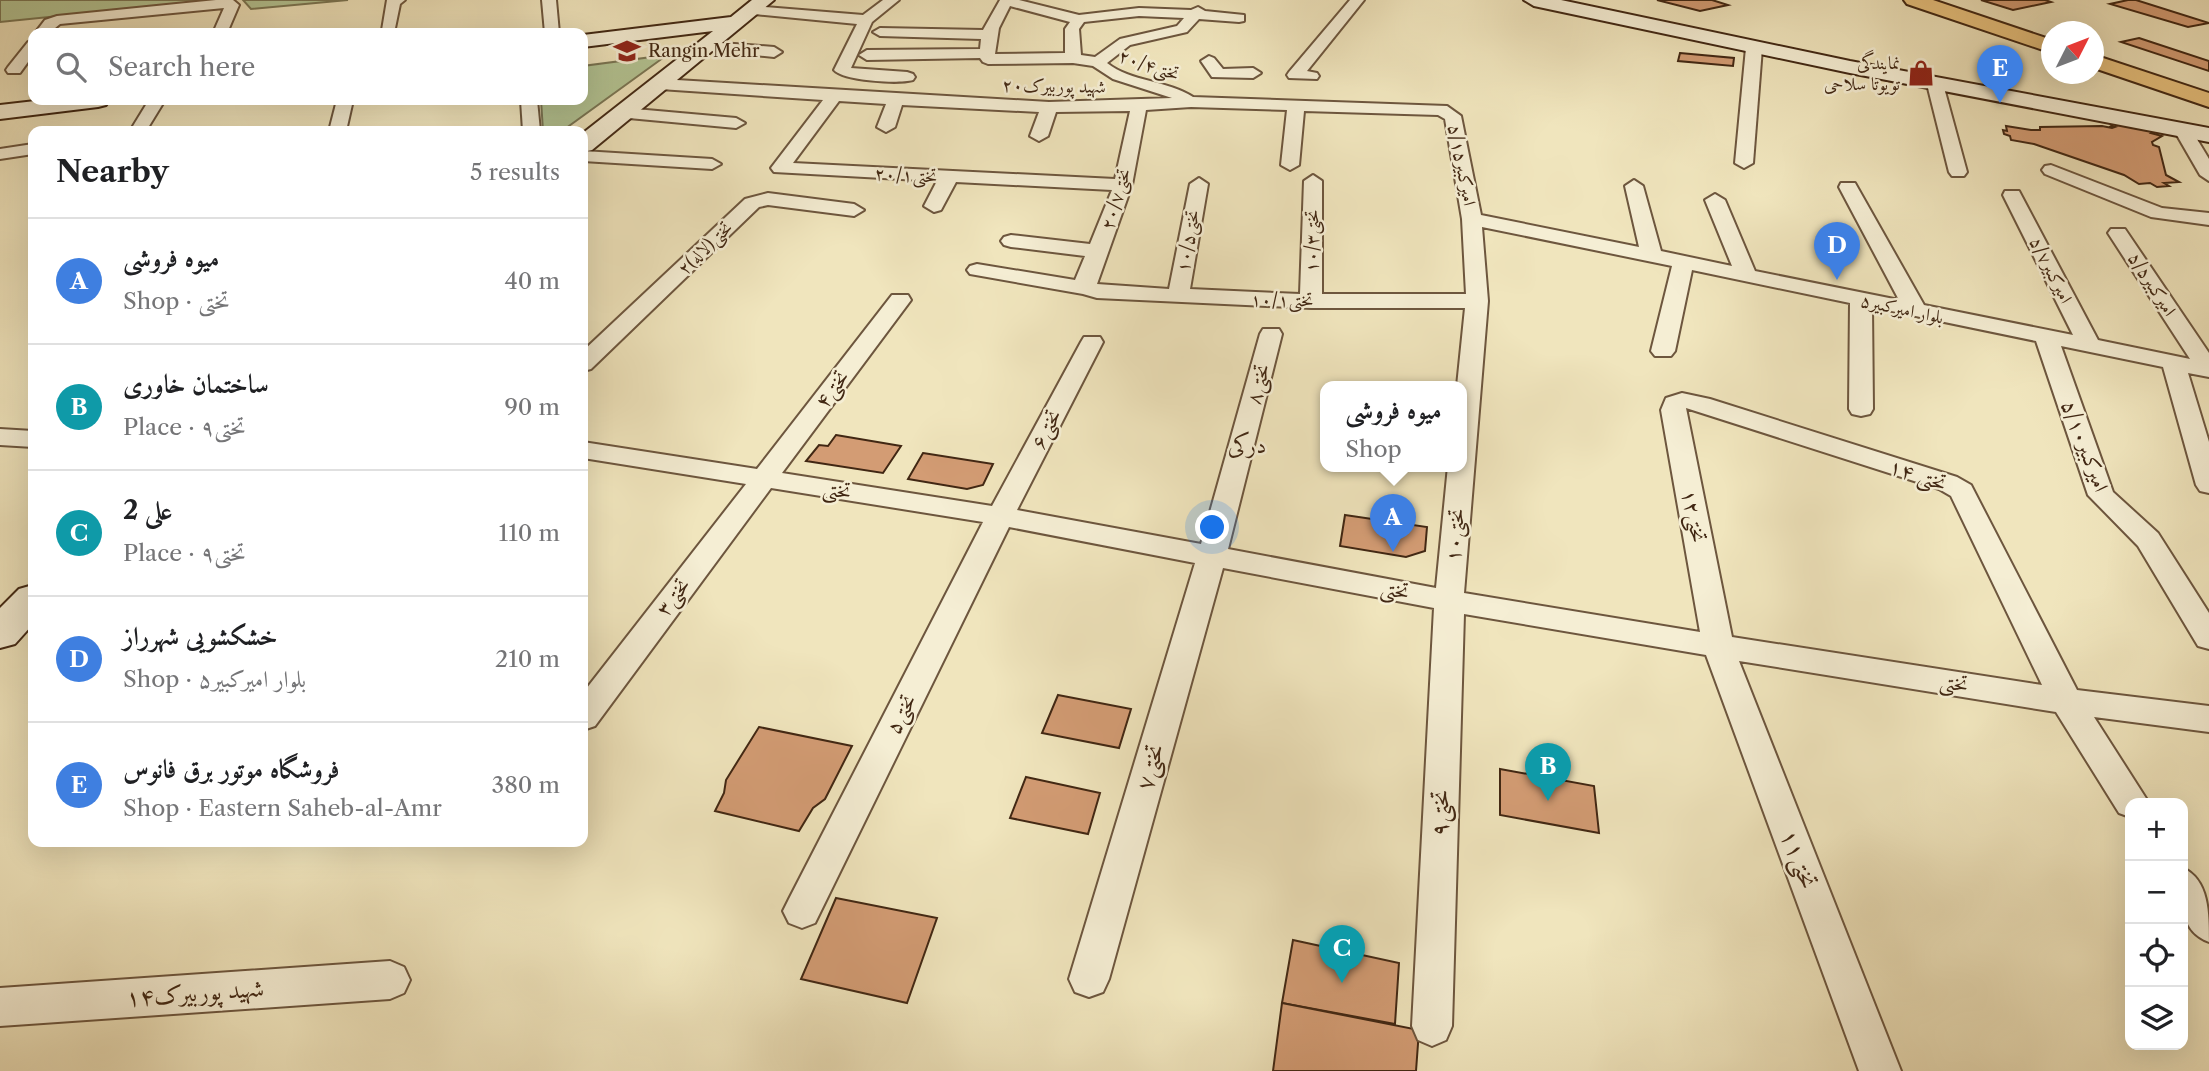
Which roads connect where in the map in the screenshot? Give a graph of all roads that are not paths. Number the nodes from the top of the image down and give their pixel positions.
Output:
1 (398, 0) edge
2 (550, 0) edge
3 (892, 0) edge
4 (1208, 0) edge
5 (1357, 0) edge
6 (1914, 0) edge
7 (1949, 0) edge
8 (1007, 1) edge
9 (1546, 1) edge
10 (1194, 15) junction
11 (1998, 16) junction
12 (750, 17) edge
13 (1239, 18) dead end
14 (1079, 19) junction
15 (866, 20) junction
16 (1975, 21) junction
17 (46, 28) edge
18 (222, 28) edge
19 (389, 28) edge
20 (552, 28) edge
21 (2041, 30) edge
22 (880, 32) dead end
23 (988, 35) junction
24 (588, 40) edge
25 (2041, 43) edge
26 (1754, 48) junction
27 (2104, 51) edge
28 (28, 52) edge
29 (774, 52) dead end
30 (867, 55) dead end
31 (988, 56) junction
32 (709, 57) junction
33 (1073, 58) junction
34 (1209, 61) dead end
35 (1098, 62) junction
36 (2104, 64) edge
37 (14, 70) dead end
38 (1311, 76) dead end
39 (907, 77) dead end
40 (660, 84) junction
41 (1935, 84) junction
42 (2209, 86) edge
43 (834, 96) junction
44 (896, 100) junction
45 (2209, 100) edge
46 (1040, 101) junction
47 (1191, 102) junction
48 (1248, 102) junction
49 (57, 105) edge
50 (154, 105) edge
51 (344, 105) edge
52 (530, 105) edge
53 (1296, 105) junction
54 (1139, 106) junction
55 (0, 112) edge
56 (1448, 112) joint
57 (624, 113) junction
58 (736, 122) dead end
59 (141, 126) edge
60 (339, 126) edge
61 (532, 126) edge
62 (886, 127) dead end
63 (2183, 130) junction
64 (2209, 135) edge
65 (1040, 136) dead end
66 (588, 141) edge
67 (28, 150) edge
68 (0, 154) edge
69 (588, 156) edge
70 (1744, 163) dead end
71 (712, 164) dead end
72 (1290, 165) dead end
73 (2051, 170) dead end
74 (1958, 172) dead end
75 (2209, 175) edge
76 (949, 177) junction
77 (1313, 181) dead end
78 (1199, 184) dead end
79 (1123, 185) junction
80 (1634, 186) dead end
81 (1848, 187) dead end
82 (2012, 195) dead end
83 (1715, 200) dead end
84 (934, 206) dead end
85 (854, 210) dead end
86 (1472, 219) junction
87 (2209, 219) edge
88 (2118, 233) dead end
89 (1011, 241) dead end
90 (1099, 251) junction
91 (1652, 257) junction
92 (1683, 263) junction
93 (977, 270) dead end
94 (1746, 275) junction
95 (1088, 288) junction
96 (1178, 297) junction
97 (900, 300) dead end
98 (1861, 300) junction
99 (1311, 301) junction
100 (1477, 301) junction
101 (1917, 312) junction
102 (1271, 334) dead end
103 (2046, 337) junction
104 (1092, 342) dead end
105 (2089, 345) junction
106 (1663, 351) dead end
107 (588, 359) edge
108 (2173, 363) junction
109 (2209, 370) edge
110 (1691, 401) joint
111 (1467, 408) edge
112 (1861, 409) dead end
113 (0, 437) edge
114 (28, 439) edge
115 (588, 451) edge
116 (1461, 472) edge
117 (764, 478) junction
118 (2209, 485) edge
119 (1000, 516) junction
120 (1212, 555) junction
121 (1449, 601) junction
122 (28, 604) edge
123 (0, 633) edge
124 (2209, 638) edge
125 (1718, 646) junction
126 (2066, 701) junction
127 (588, 710) edge
128 (2209, 719) edge
129 (2128, 798) edge
130 (2188, 892) edge
131 (802, 911) dead end
132 (2209, 925) edge
133 (1089, 979) dead end
134 (390, 980) dead end
135 (0, 1007) edge
136 (1432, 1026) dead end
137 (1880, 1071) edge

1 - 19 street
2 - 20 street
3 - 15 street
4 - 10 street
5 - 38 street
6 - 16 main road
7 - 11 main road
8 - 14 street
8 - 23 street
9 - 26 street
10 - 13 street
10 - 14 street
10 - 35 street
11 - 16 main road
11 - 21 main road
12 - 15 street
12 - 24 street
12 - 32 street
14 - 33 street
15 - 39 street
16 - 25 main road
17 - 18 street
22 - 23 street
23 - 31 street
26 - 41 street
26 - 70 street
27 - 42 main road
28 - 37 street
29 - 32 street
30 - 31 street
31 - 33 street
32 - 40 street
33 - 35 street
34 - 48 street
35 - 47 street, تختی۲۰/۴
36 - 45 main road
40 - 43 street, شهید پوربیرک۲۰
40 - 57 street
41 - 63 street
41 - 74 street
43 - 44 street, شهید پوربیرک۲۰
43 - 76 street, تختی۲۰/۱
44 - 46 street, شهید پوربیرک۲۰
44 - 62 street
46 - 54 street, شهید پوربیرک۲۰
46 - 65 street
47 - 48 street, شهید پوربیرک۲۰
47 - 54 street, شهید پوربیرک۲۰
48 - 53 street, شهید پوربیرک۲۰
49 - 55 street
50 - 59 street
51 - 60 street
52 - 61 street
53 - 56 street, شهید پوربیرک۲۰
53 - 72 street
54 - 79 street, تختی۲۰/۷
56 - 86 street, امیرکبیر۵/۱۵
57 - 58 street
57 - 66 street
63 - 64 street
63 - 75 street
67 - 68 street
69 - 71 street
73 - 87 street
76 - 79 street, تختی۲۰/۱
76 - 84 street
77 - 99 street, تختی۱۰/۳
78 - 96 street, تختی۱۰/۵
79 - 90 street, تختی۲۰/۷
80 - 91 street
81 - 101 street
82 - 105 street, امیرکبیر۵/۷
83 - 94 street
85 - 107 street, ۲تختی(لاله)
86 - 91 street, بلوار امیرکبیر۵
86 - 100 street, امیرکبیر۵/۱۵
88 - 109 street, امیرکبیر۵/۵
89 - 90 street
90 - 95 street, تختی۲۰/۷
91 - 92 street, بلوار امیرکبیر۵
92 - 94 street, بلوار امیرکبیر۵
92 - 106 street
93 - 95 street, تختی۱۰/۱
94 - 98 street, بلوار امیرکبیر۵
95 - 96 street, تختی۱۰/۱
96 - 99 street, تختی۱۰/۱
97 - 117 street, تختی۴
98 - 101 street, بلوار امیرکبیر۵
98 - 112 street
99 - 100 street, تختی۱۰/۱
100 - 111 street, تختی۱۰
101 - 103 street, بلوار امیرکبیر۵
102 - 120 street, تختی۸
103 - 105 street, بلوار امیرکبیر۵
103 - 124 street, امیرکبیر۵/۱۰
104 - 119 street, تختی۶
105 - 108 street, بلوار امیرکبیر۵
108 - 109 street, بلوار امیرکبیر۵
108 - 118 street
110 - 125 street, تختی۱۲
110 - 126 street, تختی ۱۴
113 - 114 street
115 - 117 street, تختی
116 - 121 street, تختی۱۰
117 - 119 street, تختی
117 - 127 street, تختی۳
119 - 120 street, تختی
119 - 131 street, تختی۵
120 - 121 street, تختی
120 - 133 street, تختی۷
121 - 125 street, تختی
121 - 136 street, تختی۹
122 - 123 street
125 - 126 street, تختی
125 - 137 street, تختی۱۱
126 - 128 street, تختی
126 - 129 street, تختی ۱۴
130 - 132 street
134 - 135 street, شهید پوربیرک۱۴

